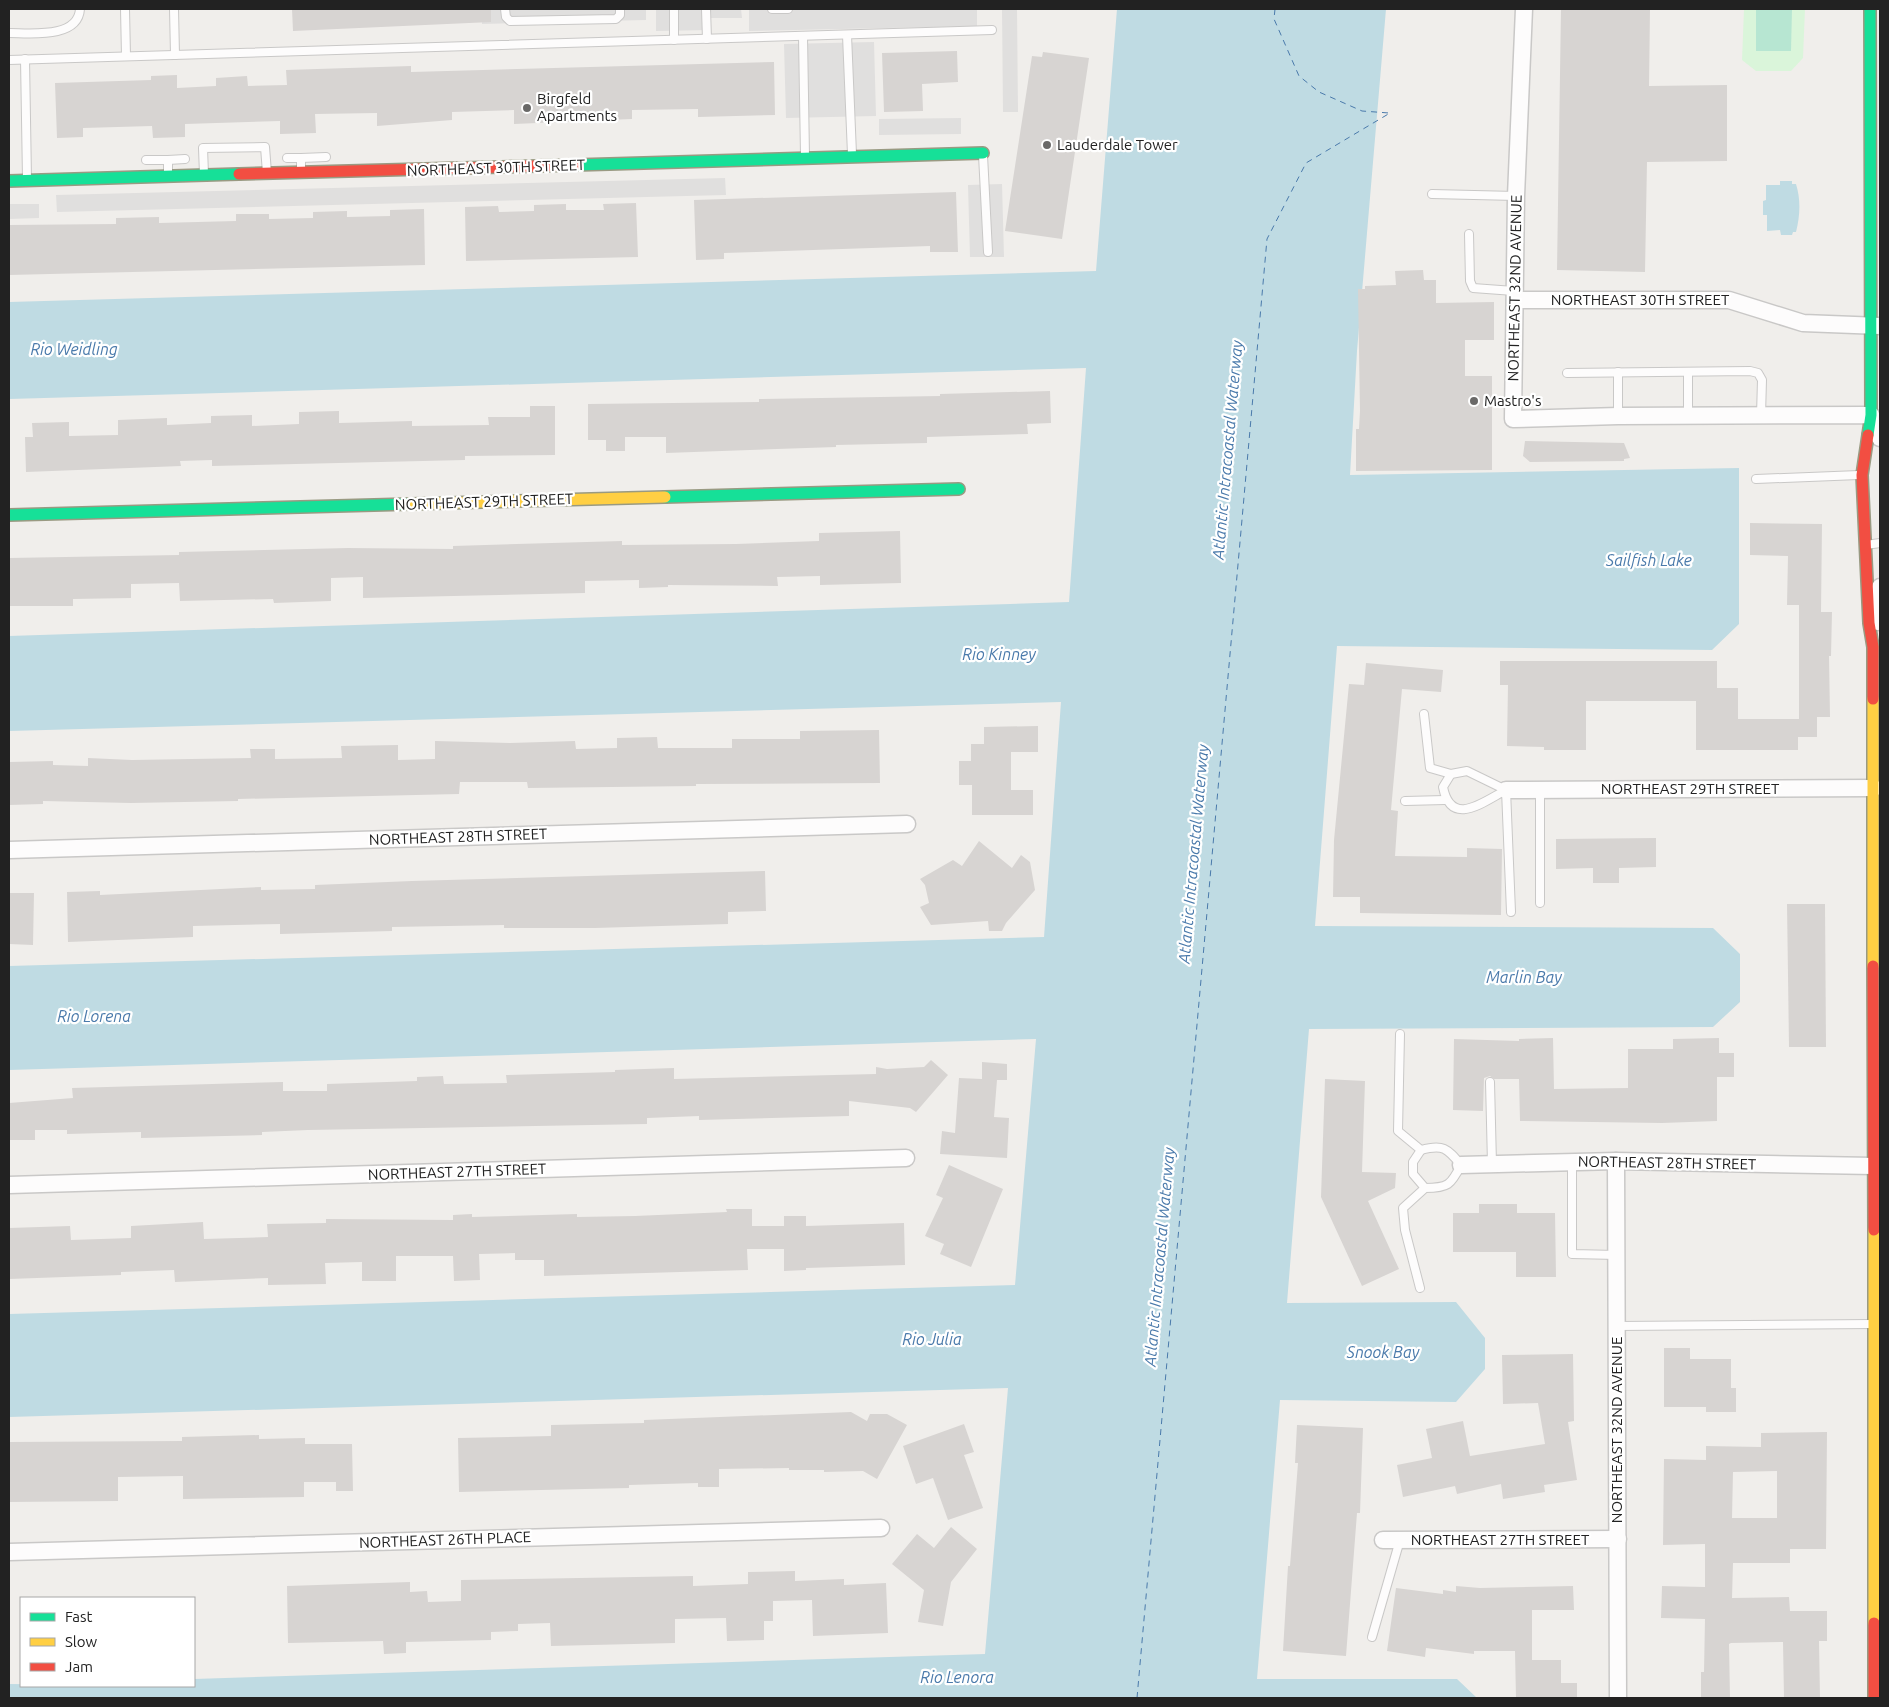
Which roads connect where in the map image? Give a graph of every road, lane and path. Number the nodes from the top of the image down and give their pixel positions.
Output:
1 (80, 9) edge
2 (125, 9) edge
3 (174, 9) edge
4 (506, 9) edge
5 (620, 9) edge
6 (674, 9) edge
7 (706, 9) edge
8 (772, 9) edge
9 (788, 9) edge
10 (1524, 9) edge
11 (1870, 9) edge
12 (992, 30) dead end
13 (1875, 30) edge
14 (9, 33) edge
15 (847, 35) junction
16 (802, 36) junction
17 (707, 39) junction
18 (674, 40) junction
19 (175, 55) junction
20 (126, 56) junction
21 (25, 59) junction
22 (9, 60) edge
23 (983, 153) joint
24 (326, 157) dead end
25 (287, 158) dead end
26 (301, 158) junction
27 (852, 158) junction
28 (185, 159) dead end
29 (806, 159) junction
30 (146, 160) dead end
31 (168, 160) junction
32 (301, 173) junction
33 (267, 174) junction
34 (204, 176) junction
35 (168, 177) junction
36 (9, 181) edge
37 (27, 181) junction
38 (1432, 194) dead end
39 (1516, 196) junction
40 (1876, 202) edge
41 (1469, 234) dead end
42 (988, 252) dead end
43 (1876, 262) edge
44 (1514, 295) junction
45 (1876, 326) edge
46 (1618, 372) junction
47 (1688, 372) junction
48 (1567, 373) dead end
49 (1761, 415) junction
50 (1872, 415) junction
51 (1618, 416) junction
52 (1688, 416) junction
53 (1880, 438) edge
54 (1862, 475) junction
55 (1756, 479) dead end
56 (959, 489) dead end
57 (9, 516) edge
58 (1880, 543) edge
59 (1864, 545) junction
60 (1880, 587) edge
61 (1873, 647) junction
62 (1424, 714) dead end
63 (1451, 774) junction
64 (1874, 788) junction
65 (1506, 790) junction
66 (1540, 790) junction
67 (1445, 800) junction
68 (1405, 801) dead end
69 (907, 824) dead end
70 (9, 850) edge
71 (1540, 903) dead end
72 (1512, 912) dead end
73 (1400, 1034) dead end
74 (1490, 1082) dead end
75 (1877, 1140) edge
76 (1421, 1150) junction
77 (906, 1158) dead end
78 (1616, 1161) junction
79 (1572, 1162) junction
80 (1492, 1164) junction
81 (1461, 1165) junction
82 (1873, 1166) junction
83 (9, 1185) edge
84 (1425, 1188) junction
85 (1617, 1255) junction
86 (1420, 1288) dead end
87 (1874, 1324) junction
88 (1617, 1326) junction
89 (881, 1528) dead end
90 (1618, 1539) junction
91 (1383, 1540) dead end
92 (1400, 1540) junction
93 (9, 1552) edge
94 (1878, 1589) edge
95 (1878, 1607) edge
96 (1372, 1636) dead end
97 (1618, 1698) edge
98 (1874, 1698) edge

1 - 14 lane
2 - 20 lane
3 - 19 lane
4 - 5 lane
6 - 18 lane
7 - 17 lane
8 - 9 lane
10 - 39 street, NORTHEAST 32ND AVENUE
11 - 13 street
12 - 15 lane
13 - 40 street
15 - 16 lane
15 - 27 lane
16 - 17 lane
16 - 29 lane
17 - 18 lane
18 - 19 lane
19 - 20 lane
20 - 21 lane
21 - 22 lane
21 - 37 lane
23 - 27 street, NORTHEAST 30TH STREET
23 - 42 lane
24 - 26 lane
25 - 26 lane
26 - 32 lane
27 - 29 street, NORTHEAST 30TH STREET
28 - 31 lane
29 - 32 street, NORTHEAST 30TH STREET
30 - 31 lane
31 - 35 lane
32 - 33 street, NORTHEAST 30TH STREET
33 - 34 street, NORTHEAST 30TH STREET
33 - 34 lane
34 - 35 street, NORTHEAST 30TH STREET
35 - 37 street, NORTHEAST 30TH STREET
36 - 37 street, NORTHEAST 30TH STREET
38 - 39 lane
39 - 44 street, NORTHEAST 32ND AVENUE
40 - 43 street
41 - 44 lane
43 - 45 street
44 - 45 street, NORTHEAST 30TH STREET
44 - 51 street, NORTHEAST 32ND AVENUE
45 - 50 street
46 - 47 lane
46 - 48 lane
46 - 51 lane
47 - 49 lane
47 - 52 lane
49 - 50 street, NORTHEAST 32ND AVENUE
49 - 52 street, NORTHEAST 32ND AVENUE
50 - 53 street
50 - 54 street
51 - 52 street, NORTHEAST 32ND AVENUE
54 - 55 lane
54 - 59 street
56 - 57 street, NORTHEAST 29TH STREET
58 - 59 lane
59 - 61 street
60 - 61 street
61 - 64 street
62 - 63 lane
63 - 65 lane
63 - 67 lane
64 - 66 street, NORTHEAST 29TH STREET
64 - 75 street
65 - 66 street, NORTHEAST 29TH STREET
65 - 67 lane
65 - 72 lane
66 - 71 lane
67 - 68 lane
69 - 70 street, NORTHEAST 28TH STREET
73 - 76 lane
74 - 80 lane
75 - 82 street
76 - 81 lane
76 - 84 lane
77 - 83 street, NORTHEAST 27TH STREET
78 - 79 street, NORTHEAST 28TH STREET
78 - 82 street, NORTHEAST 28TH STREET
78 - 85 street, NORTHEAST 32ND AVENUE
79 - 80 street, NORTHEAST 28TH STREET
79 - 85 lane
80 - 81 street, NORTHEAST 28TH STREET
81 - 84 lane
82 - 87 street
84 - 86 lane
85 - 88 street, NORTHEAST 32ND AVENUE
87 - 88 lane
87 - 94 street
88 - 90 street, NORTHEAST 32ND AVENUE
89 - 93 street, NORTHEAST 26TH PLACE
90 - 92 street, NORTHEAST 27TH STREET
90 - 97 street, NORTHEAST 32ND AVENUE
91 - 92 street, NORTHEAST 27TH STREET
92 - 96 lane
94 - 95 street
95 - 98 street

